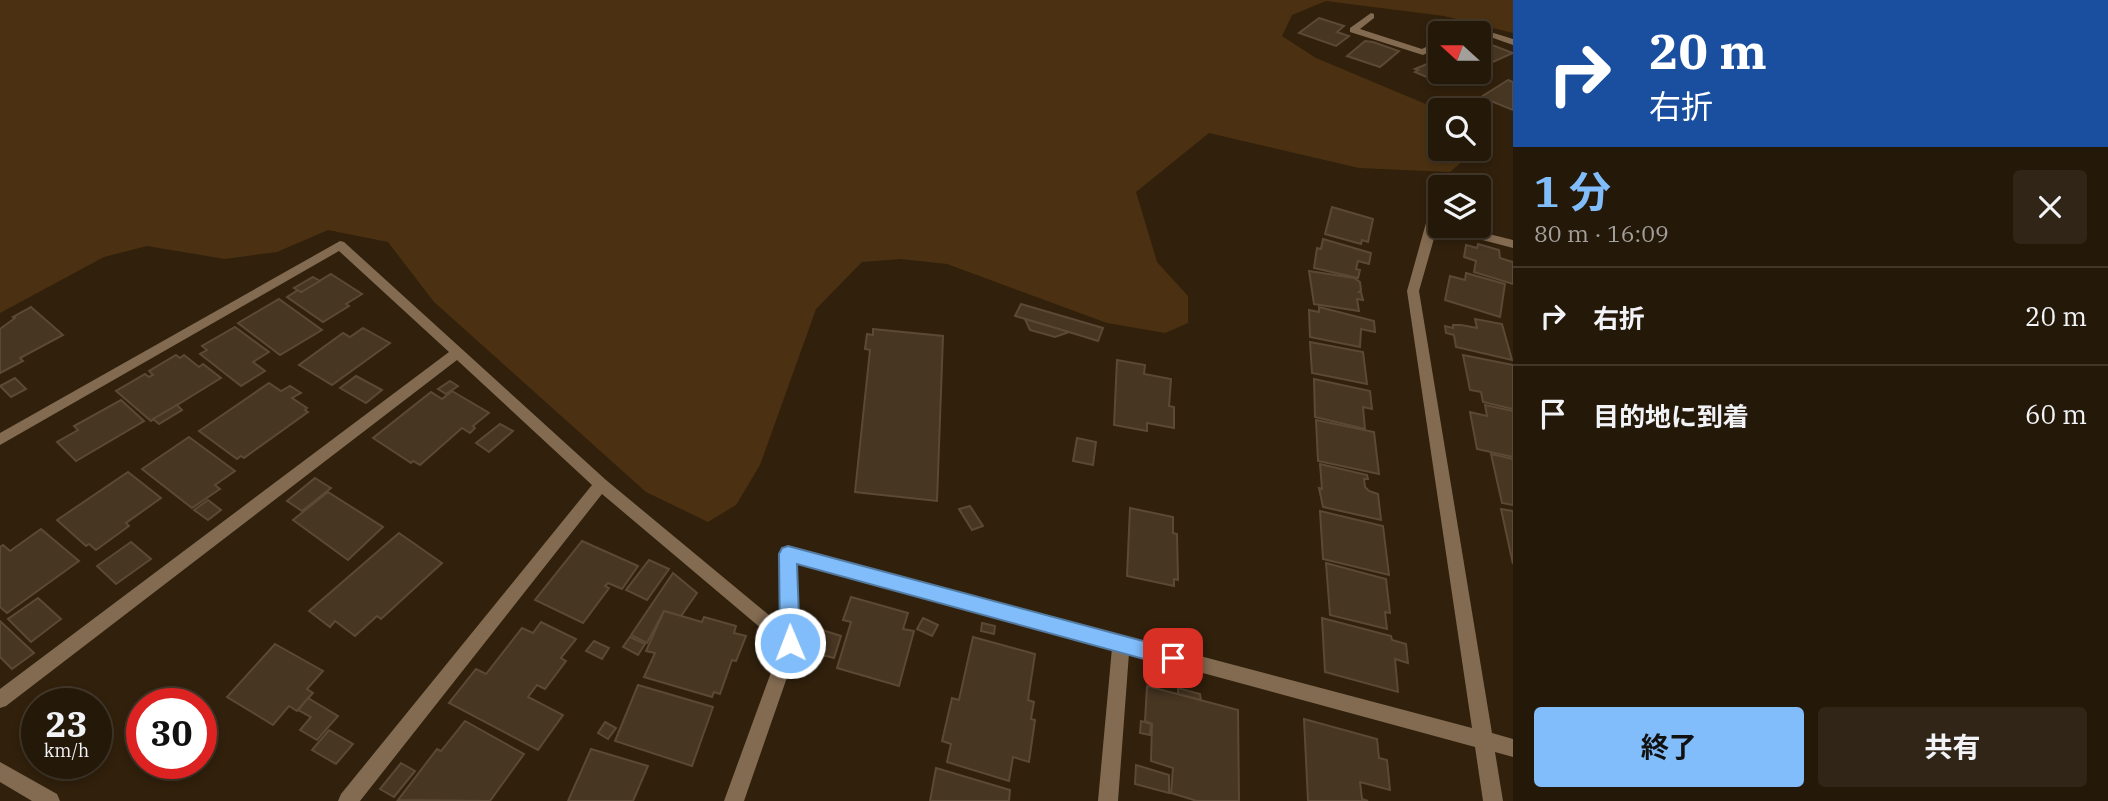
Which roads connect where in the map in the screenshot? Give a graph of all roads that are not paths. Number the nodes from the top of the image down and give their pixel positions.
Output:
1 (1371, 16) dead end
2 (1491, 36) edge
3 (1513, 43) edge
4 (1428, 49) edge
5 (1428, 237) edge
6 (1491, 238) edge
7 (1513, 244) edge
8 (456, 354) junction
9 (0, 440) edge
10 (601, 484) junction
11 (790, 643) junction
12 (1121, 644) junction
13 (0, 700) edge
14 (1483, 740) junction
15 (1513, 748) edge
16 (0, 771) edge
17 (50, 801) edge
18 (348, 801) edge
19 (734, 801) edge
20 (1108, 801) edge
21 (1493, 801) edge

1 - 4 street
2 - 3 street
5 - 14 street
6 - 7 street
8 - 9 street
8 - 10 street
8 - 13 street
10 - 11 street
10 - 18 street
11 - 12 street
11 - 19 street
12 - 14 street
12 - 20 street
14 - 15 street
14 - 21 street
16 - 17 street

